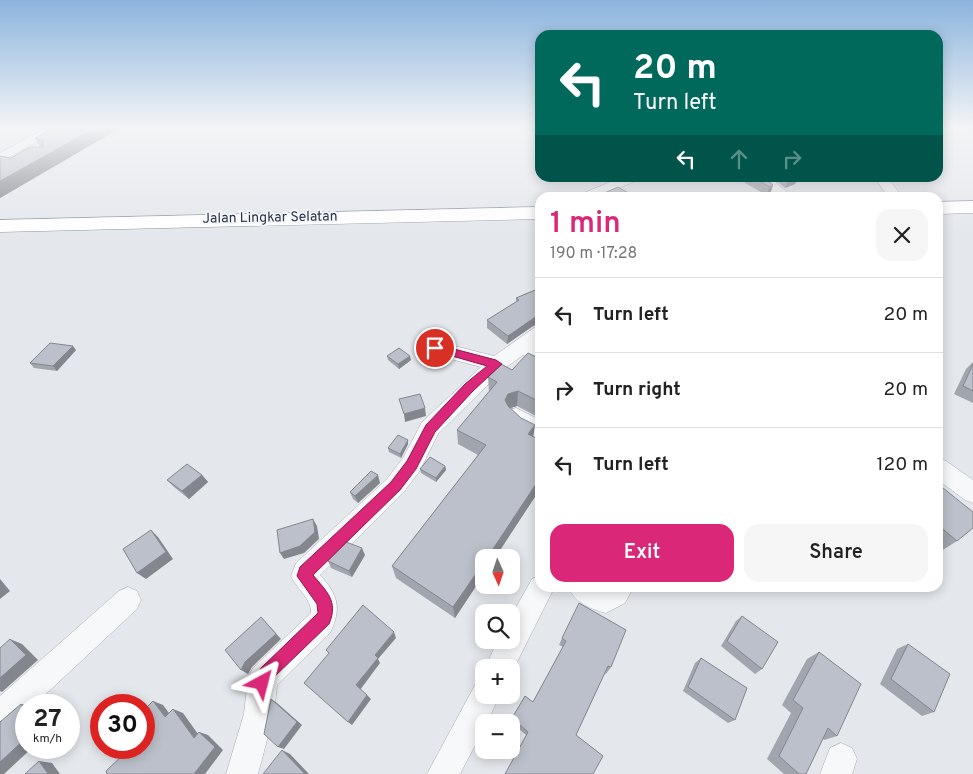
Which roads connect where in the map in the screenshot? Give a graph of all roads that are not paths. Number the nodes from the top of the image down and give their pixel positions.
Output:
1 (621, 182) edge
2 (768, 182) edge
3 (598, 192) edge
4 (779, 192) edge
5 (973, 197) edge
6 (943, 198) edge
7 (973, 207) edge
8 (943, 208) edge
9 (535, 213) edge
10 (535, 224) edge
11 (0, 226) edge
12 (0, 236) edge
13 (534, 345) edge
14 (435, 348) dead end
15 (496, 364) junction
16 (516, 416) edge
17 (535, 428) edge
18 (943, 472) edge
19 (973, 493) edge
20 (539, 592) edge
21 (589, 592) edge
22 (617, 592) edge
23 (128, 600) dead end
24 (504, 659) edge
25 (480, 704) edge
26 (0, 716) edge
27 (242, 774) edge
28 (443, 774) edge

1 - 3 street
2 - 4 street
5 - 6 highway
7 - 8 highway
9 - 11 highway, Jalan Lingkar Selatan
10 - 12 highway, Jalan Lingkar Selatan
13 - 15 street
14 - 15 street
15 - 27 street
16 - 17 street
18 - 19 street
20 - 24 street
21 - 22 street
23 - 26 street
25 - 28 street

